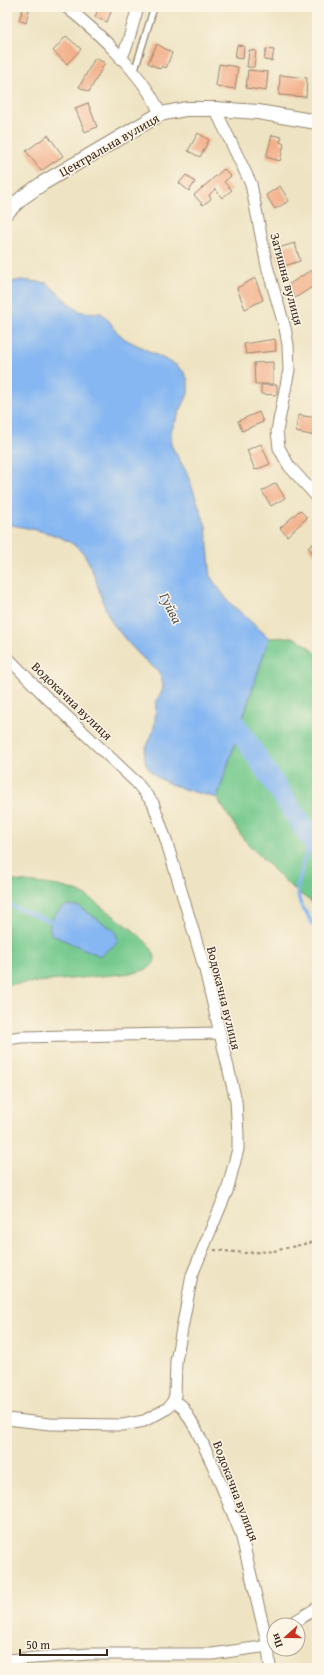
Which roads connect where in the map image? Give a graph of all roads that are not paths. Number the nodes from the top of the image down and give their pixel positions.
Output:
1 (66, 7) edge
2 (138, 7) edge
3 (154, 7) edge
4 (121, 59) junction
5 (134, 73) junction
6 (215, 109) junction
7 (160, 114) junction
8 (317, 122) edge
9 (7, 212) edge
10 (317, 497) edge
11 (7, 657) edge
12 (219, 1033) junction
13 (7, 1039) edge
14 (173, 1402) junction
15 (7, 1419) edge
16 (317, 1608) edge
17 (303, 1617) edge
18 (266, 1628) edge
19 (266, 1640) edge
20 (270, 1657) edge
21 (7, 1660) edge
22 (270, 1668) edge

1 - 4 street
2 - 4 street
3 - 5 lane
4 - 5 street
5 - 7 street
6 - 7 street, Центральна вулиця
6 - 8 street, Центральна вулиця
6 - 10 street, Затишна вулиця
7 - 9 street, Центральна вулиця
11 - 12 street, Водокачна вулиця
12 - 13 street
12 - 14 street, Водокачна вулиця
14 - 15 street
14 - 18 street, Водокачна вулиця
16 - 17 street
19 - 21 street
20 - 22 street, Водокачна вулиця

